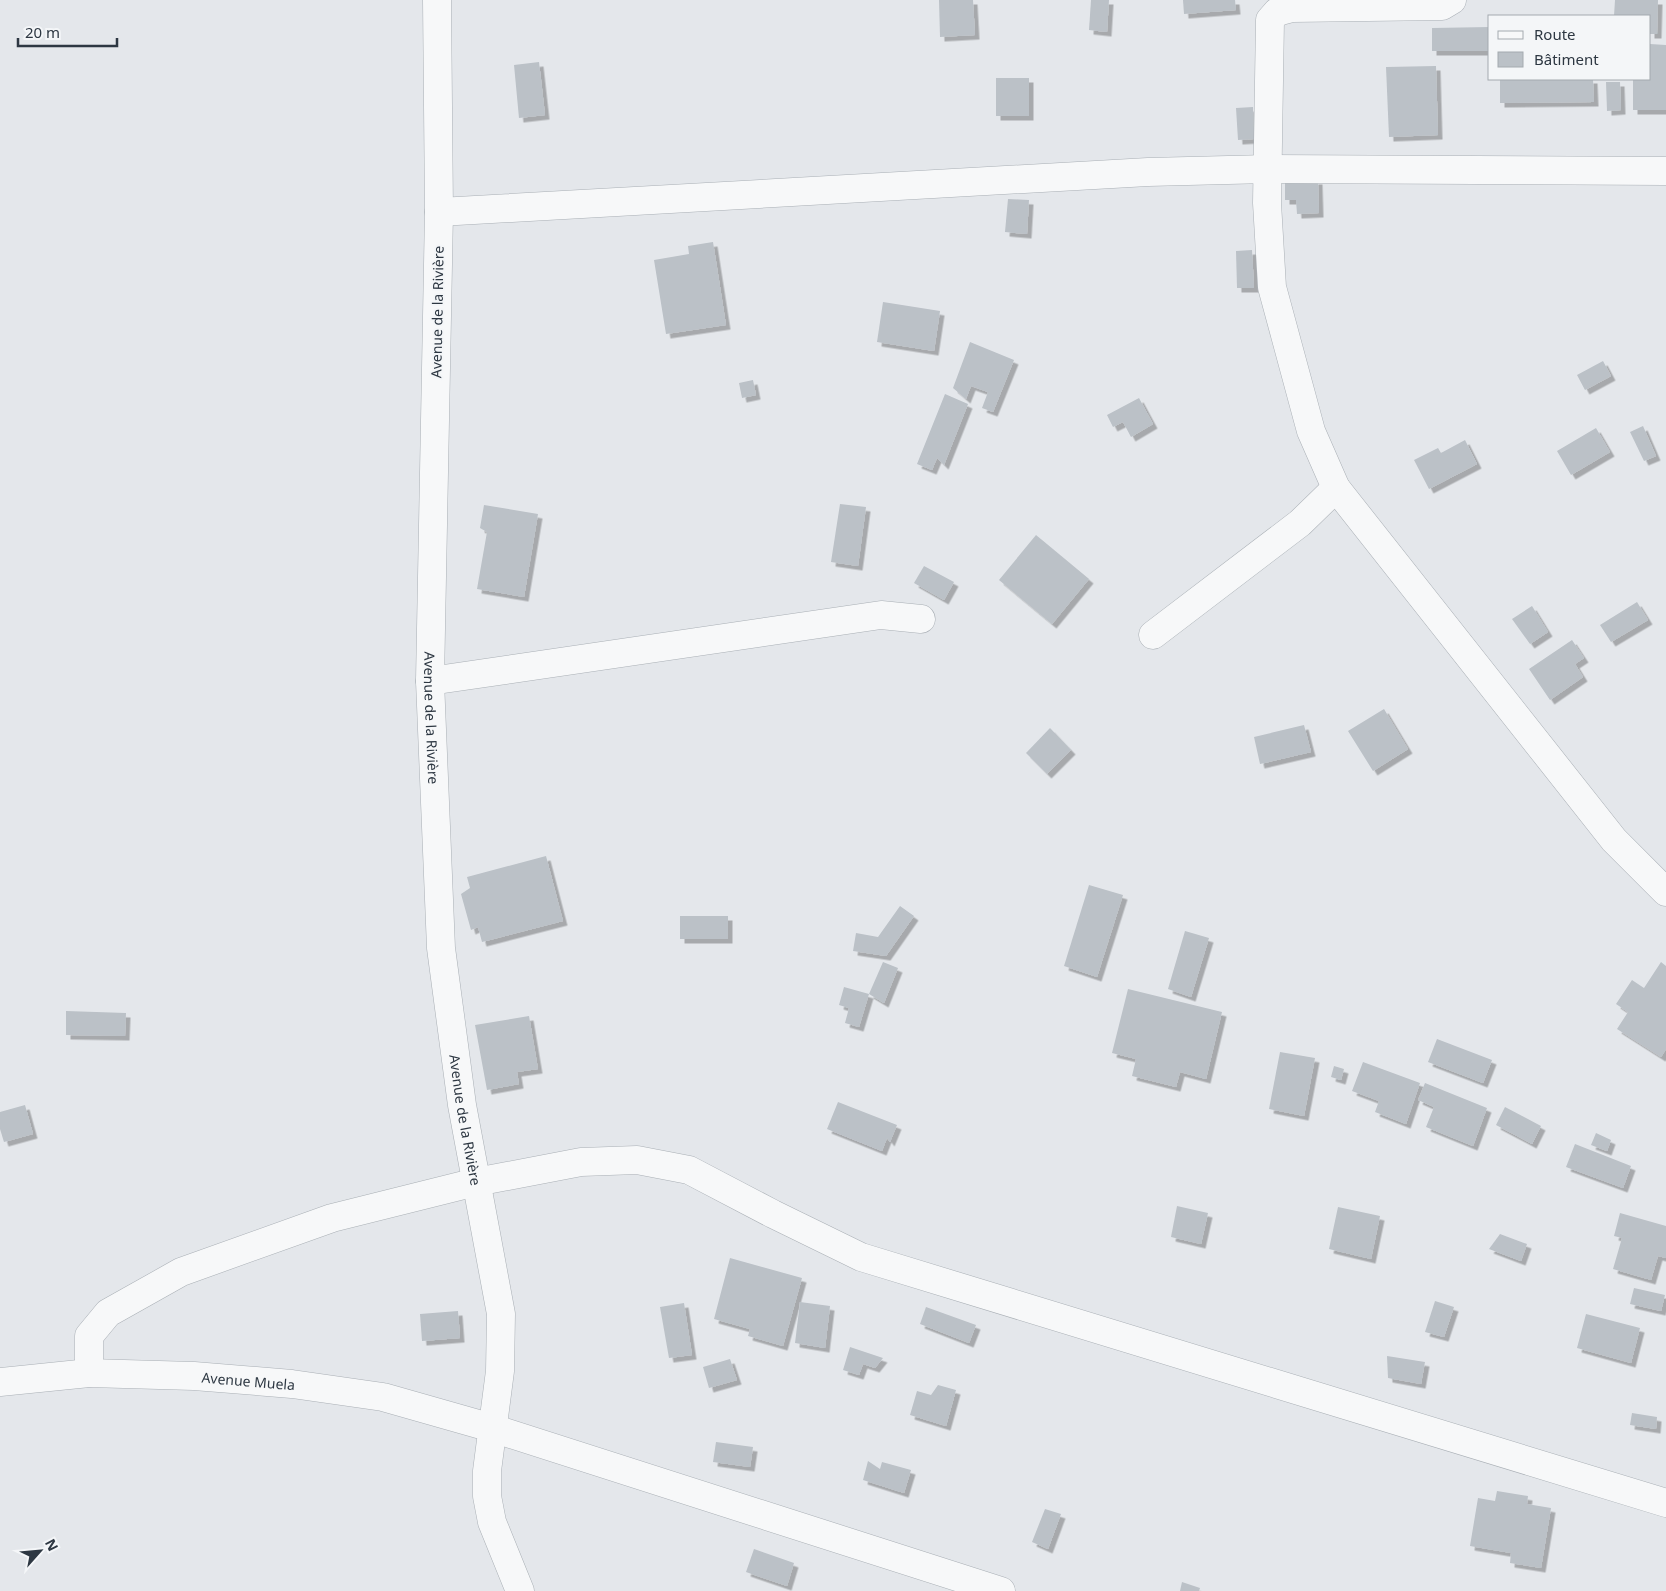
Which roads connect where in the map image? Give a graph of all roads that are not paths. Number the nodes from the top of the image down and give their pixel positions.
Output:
1 (438, 0) edge
2 (1452, 0) edge
3 (1268, 169) junction
4 (1666, 171) edge
5 (439, 212) junction
6 (1336, 488) junction
7 (921, 619) dead end
8 (1153, 636) dead end
9 (430, 681) junction
10 (1666, 892) edge
11 (476, 1182) junction
12 (89, 1373) junction
13 (0, 1382) edge
14 (492, 1428) junction
15 (1666, 1503) edge
16 (520, 1591) edge
17 (1001, 1591) edge

1 - 5 street, Avenue de la Rivière
2 - 3 street
3 - 4 street
3 - 5 street
3 - 6 street
5 - 9 street, Avenue de la Rivière
6 - 8 street
6 - 10 street
7 - 9 street
9 - 11 street, Avenue de la Rivière
11 - 12 street
11 - 14 street, Avenue de la Rivière
11 - 15 street
12 - 13 street, Avenue Muela
12 - 14 street, Avenue Muela
14 - 16 street, Avenue de la Rivière
14 - 17 street, Avenue Muela

